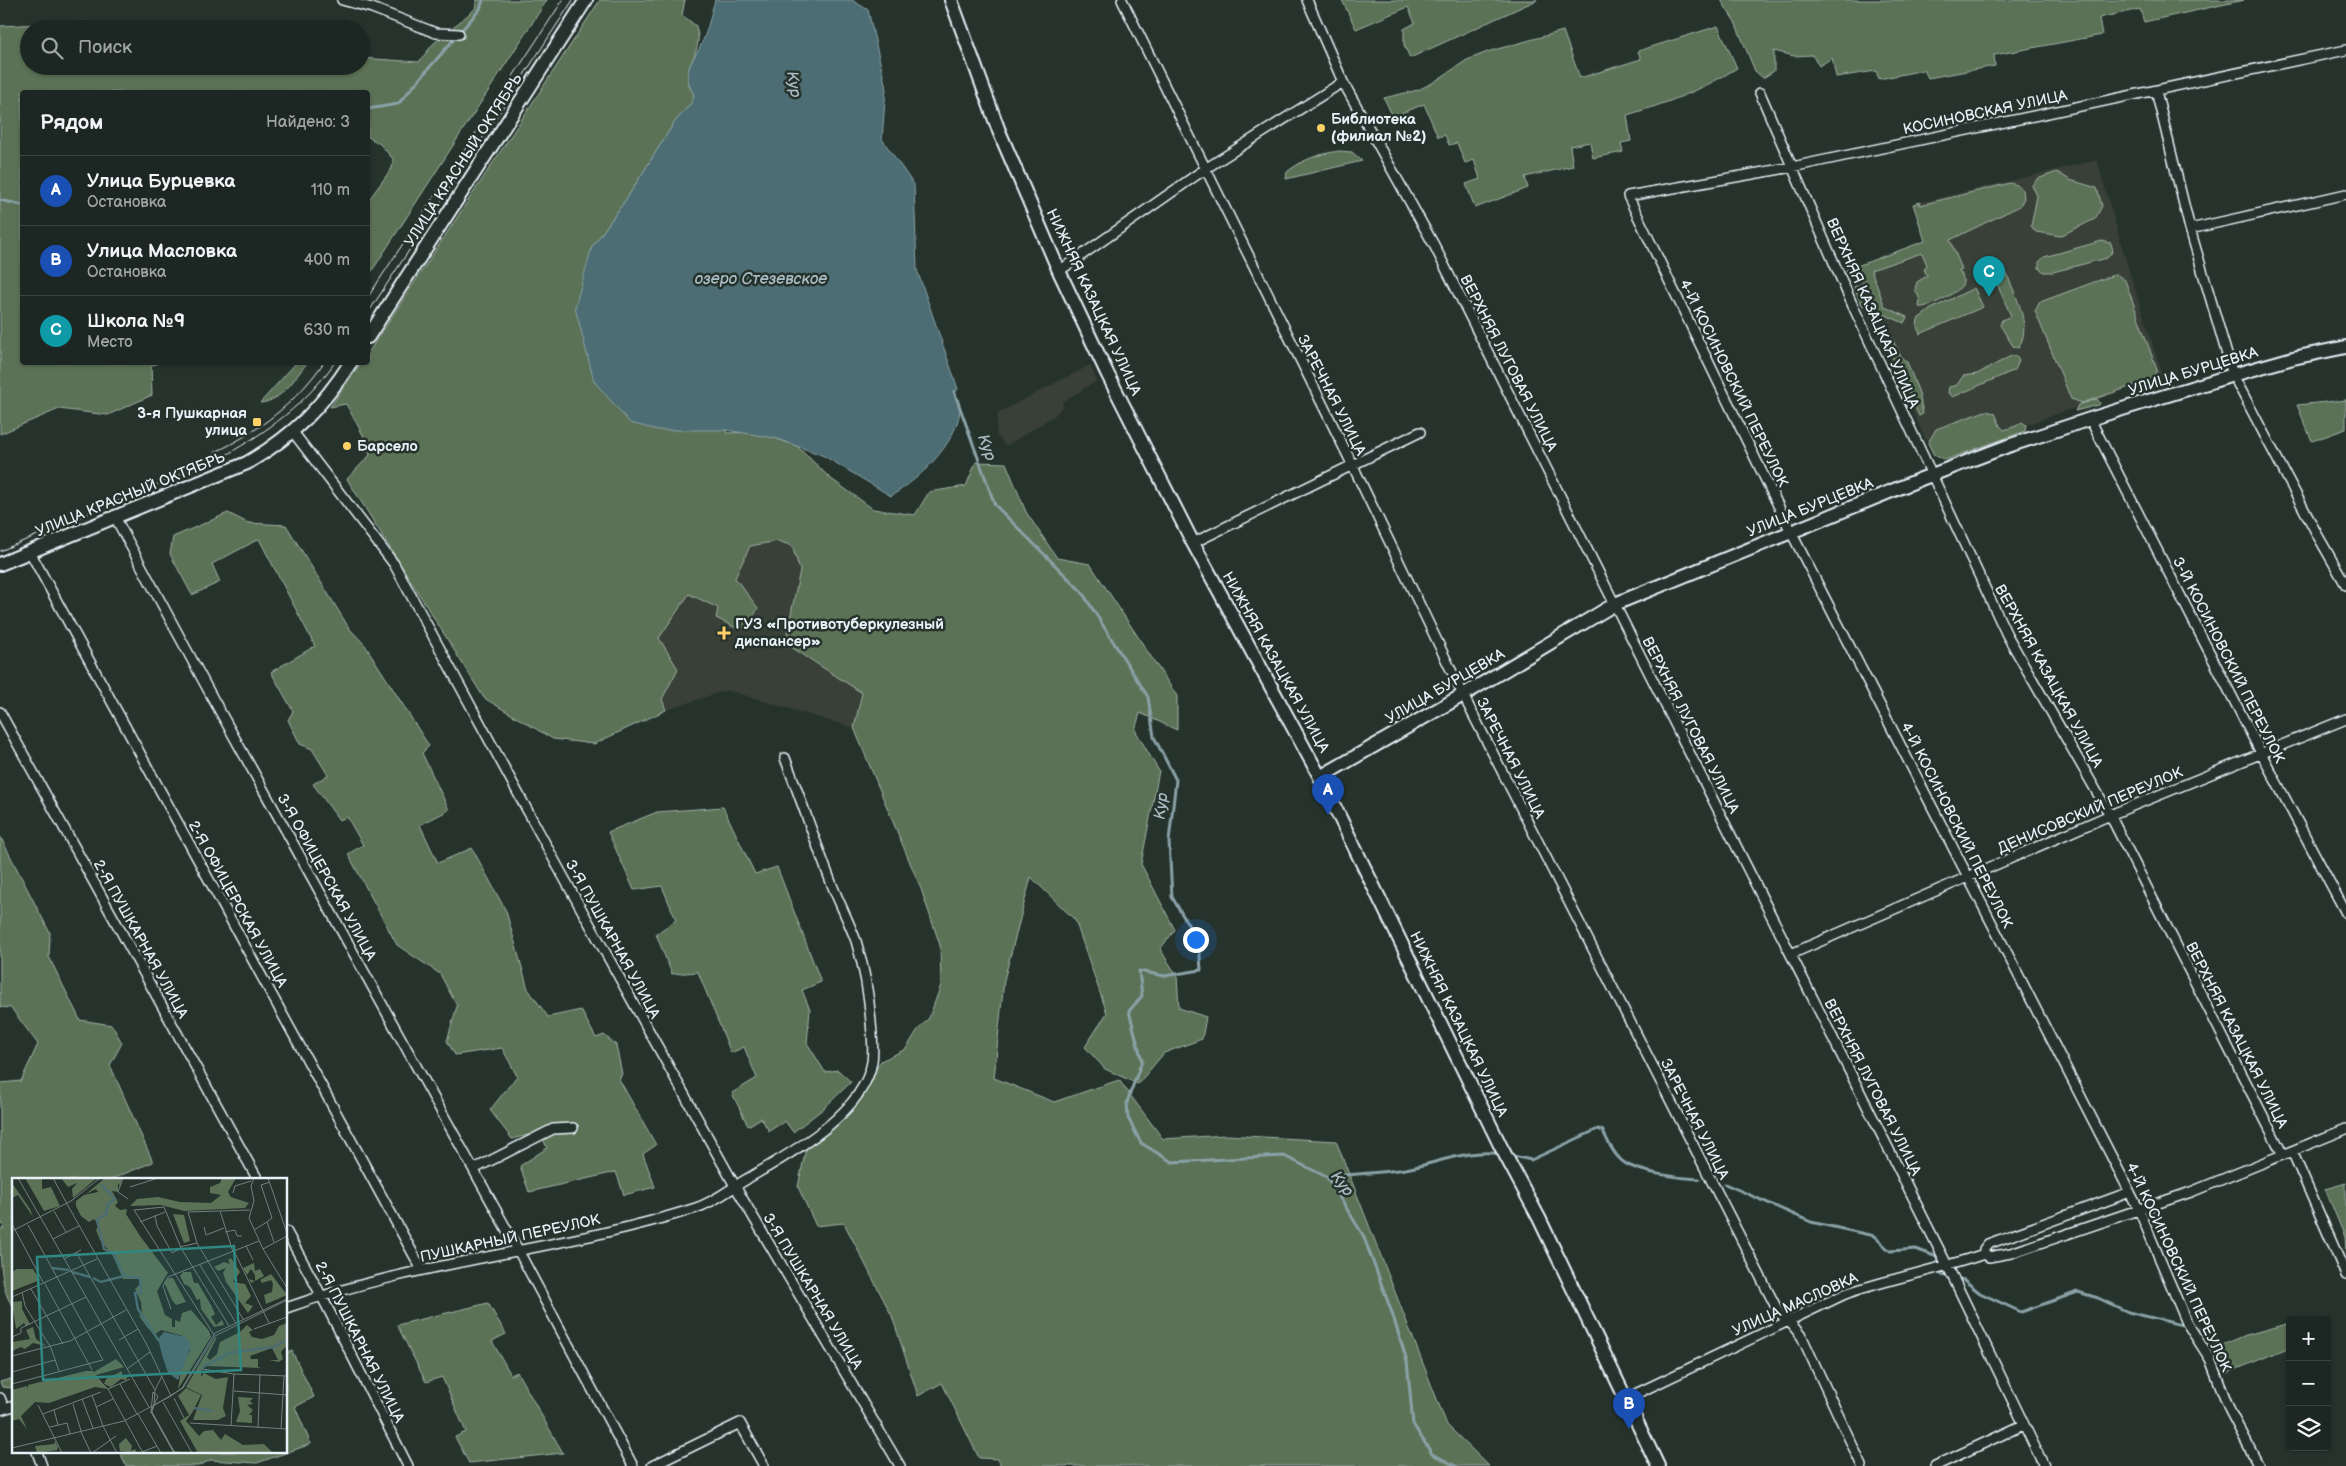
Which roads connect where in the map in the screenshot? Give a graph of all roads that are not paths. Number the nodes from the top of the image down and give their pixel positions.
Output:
1 (342, 0) edge
2 (586, 0) edge
3 (951, 0) edge
4 (1122, 0) edge
5 (1307, 0) edge
6 (459, 34) dead end
7 (2346, 50) edge
8 (1343, 82) junction
9 (2156, 91) junction
10 (1760, 93) dead end
11 (1792, 167) junction
12 (1205, 169) junction
13 (2346, 194) edge
14 (1628, 196) joint
15 (2190, 229) junction
16 (1059, 271) junction
17 (370, 334) edge
18 (2346, 347) edge
19 (349, 365) edge
20 (2234, 375) junction
21 (2090, 418) junction
22 (293, 432) junction
23 (1420, 432) dead end
24 (1352, 464) junction
25 (1931, 474) junction
26 (115, 517) junction
27 (1791, 532) junction
28 (1193, 543) junction
29 (30, 552) junction
30 (0, 564) edge
31 (2346, 585) edge
32 (1615, 604) junction
33 (1463, 695) junction
34 (0, 712) edge
35 (2346, 719) edge
36 (2262, 755) junction
37 (785, 758) dead end
38 (1320, 777) junction
39 (2110, 815) junction
40 (1969, 876) junction
41 (2346, 913) edge
42 (1791, 954) junction
43 (573, 1128) dead end
44 (2346, 1129) edge
45 (2292, 1151) junction
46 (2283, 1155) junction
47 (474, 1169) junction
48 (257, 1178) edge
49 (735, 1186) junction
50 (2130, 1192) junction
51 (2139, 1210) junction
52 (288, 1235) edge
53 (518, 1250) junction
54 (1984, 1254) junction
55 (1948, 1267) junction
56 (422, 1270) junction
57 (2346, 1275) edge
58 (322, 1295) junction
59 (288, 1307) edge
60 (1789, 1321) junction
61 (0, 1398) edge
62 (1625, 1399) junction
63 (2, 1409) edge
64 (2024, 1425) junction
65 (38, 1454) edge
66 (42, 1466) edge
67 (408, 1466) edge
68 (633, 1466) edge
69 (652, 1466) edge
70 (764, 1466) edge
71 (900, 1466) edge
72 (1658, 1466) edge
73 (1862, 1466) edge
74 (1935, 1466) edge
75 (2044, 1466) edge
76 (2259, 1466) edge

1 - 6 street
2 - 17 street, УЛИЦА КРАСНЫЙ ОКТЯБРЬ
3 - 16 street, НИЖНЯЯ КАЗАЦКАЯ УЛИЦА
4 - 12 street, ЗАРЕЧНАЯ УЛИЦА
5 - 8 street, ВЕРХНЯЯ ЛУГОВАЯ УЛИЦА
7 - 9 street, КОСИНОВСКАЯ УЛИЦА
8 - 12 street
8 - 32 street, ВЕРХНЯЯ ЛУГОВАЯ УЛИЦА
9 - 11 street, КОСИНОВСКАЯ УЛИЦА
9 - 15 street
10 - 11 street, ВЕРХНЯЯ КАЗАЦКАЯ УЛИЦА
11 - 14 street, КОСИНОВСКАЯ УЛИЦА
11 - 25 street, ВЕРХНЯЯ КАЗАЦКАЯ УЛИЦА
12 - 16 street
12 - 24 street, ЗАРЕЧНАЯ УЛИЦА
13 - 15 street
14 - 27 street, 4-Й КОСИНОВСКИЙ ПЕРЕУЛОК
15 - 20 street
16 - 28 street, НИЖНЯЯ КАЗАЦКАЯ УЛИЦА
18 - 20 street, УЛИЦА БУРЦЕВКА
19 - 22 street, УЛИЦА КРАСНЫЙ ОКТЯБРЬ
20 - 21 street, УЛИЦА БУРЦЕВКА
20 - 31 street
21 - 25 street, УЛИЦА БУРЦЕВКА
21 - 36 street, 3-Й КОСИНОВСКИЙ ПЕРЕУЛОК
22 - 26 street, УЛИЦА КРАСНЫЙ ОКТЯБРЬ
22 - 49 street, 3-Я ПУШКАРНАЯ УЛИЦА
23 - 24 street
24 - 28 street
24 - 33 street, ЗАРЕЧНАЯ УЛИЦА
25 - 27 street, УЛИЦА БУРЦЕВКА
25 - 39 street, ВЕРХНЯЯ КАЗАЦКАЯ УЛИЦА
26 - 29 street, УЛИЦА КРАСНЫЙ ОКТЯБРЬ
26 - 47 street, 3-Я ОФИЦЕРСКАЯ УЛИЦА
27 - 32 street, УЛИЦА БУРЦЕВКА
27 - 40 street, 4-Й КОСИНОВСКИЙ ПЕРЕУЛОК
28 - 38 street, НИЖНЯЯ КАЗАЦКАЯ УЛИЦА
29 - 30 street, УЛИЦА КРАСНЫЙ ОКТЯБРЬ
29 - 56 street, 2-Я ОФИЦЕРСКАЯ УЛИЦА
32 - 33 street, УЛИЦА БУРЦЕВКА
32 - 42 street, ВЕРХНЯЯ ЛУГОВАЯ УЛИЦА
33 - 38 street, УЛИЦА БУРЦЕВКА
33 - 60 street, ЗАРЕЧНАЯ УЛИЦА
34 - 48 street, 2-Я ПУШКАРНАЯ УЛИЦА
35 - 36 street, ДЕНИСОВСКИЙ ПЕРЕУЛОК
36 - 39 street, ДЕНИСОВСКИЙ ПЕРЕУЛОК
36 - 41 street, 3-Й КОСИНОВСКИЙ ПЕРЕУЛОК
37 - 49 street, ПУШКАРНЫЙ ПЕРЕУЛОК
38 - 62 street, НИЖНЯЯ КАЗАЦКАЯ УЛИЦА
39 - 40 street, ДЕНИСОВСКИЙ ПЕРЕУЛОК
39 - 46 street, ВЕРХНЯЯ КАЗАЦКАЯ УЛИЦА
40 - 42 street, ДЕНИСОВСКИЙ ПЕРЕУЛОК
40 - 50 street, 4-Й КОСИНОВСКИЙ ПЕРЕУЛОК
42 - 55 street, ВЕРХНЯЯ ЛУГОВАЯ УЛИЦА
43 - 47 street
44 - 45 street, УЛИЦА МАСЛОВКА
45 - 46 street, УЛИЦА МАСЛОВКА
45 - 57 street
46 - 51 street, УЛИЦА МАСЛОВКА
47 - 53 street, 3-Я ОФИЦЕРСКАЯ УЛИЦА
49 - 53 street, ПУШКАРНЫЙ ПЕРЕУЛОК
49 - 71 street, 3-Я ПУШКАРНАЯ УЛИЦА
50 - 51 street, 4-Й КОСИНОВСКИЙ ПЕРЕУЛОК
50 - 54 street, УЛИЦА МАСЛОВКА
51 - 54 street, УЛИЦА МАСЛОВКА
51 - 76 street, 4-Й КОСИНОВСКИЙ ПЕРЕУЛОК
52 - 58 street, 2-Я ПУШКАРНАЯ УЛИЦА
53 - 56 street, ПУШКАРНЫЙ ПЕРЕУЛОК
53 - 68 street, 3-Я ОФИЦЕРСКАЯ УЛИЦА
54 - 55 street, УЛИЦА МАСЛОВКА
55 - 60 street, УЛИЦА МАСЛОВКА
55 - 64 street, ВЕРХНЯЯ ЛУГОВАЯ УЛИЦА
56 - 58 street, ПУШКАРНЫЙ ПЕРЕУЛОК
58 - 59 street, ПУШКАРНЫЙ ПЕРЕУЛОК
58 - 67 street, 2-Я ПУШКАРНАЯ УЛИЦА
60 - 62 street, УЛИЦА МАСЛОВКА
60 - 73 street, ЗАРЕЧНАЯ УЛИЦА
61 - 63 street
62 - 72 street, НИЖНЯЯ КАЗАЦКАЯ УЛИЦА
64 - 74 street
64 - 75 street, ВЕРХНЯЯ ЛУГОВАЯ УЛИЦА
65 - 66 street
69 - 70 street

